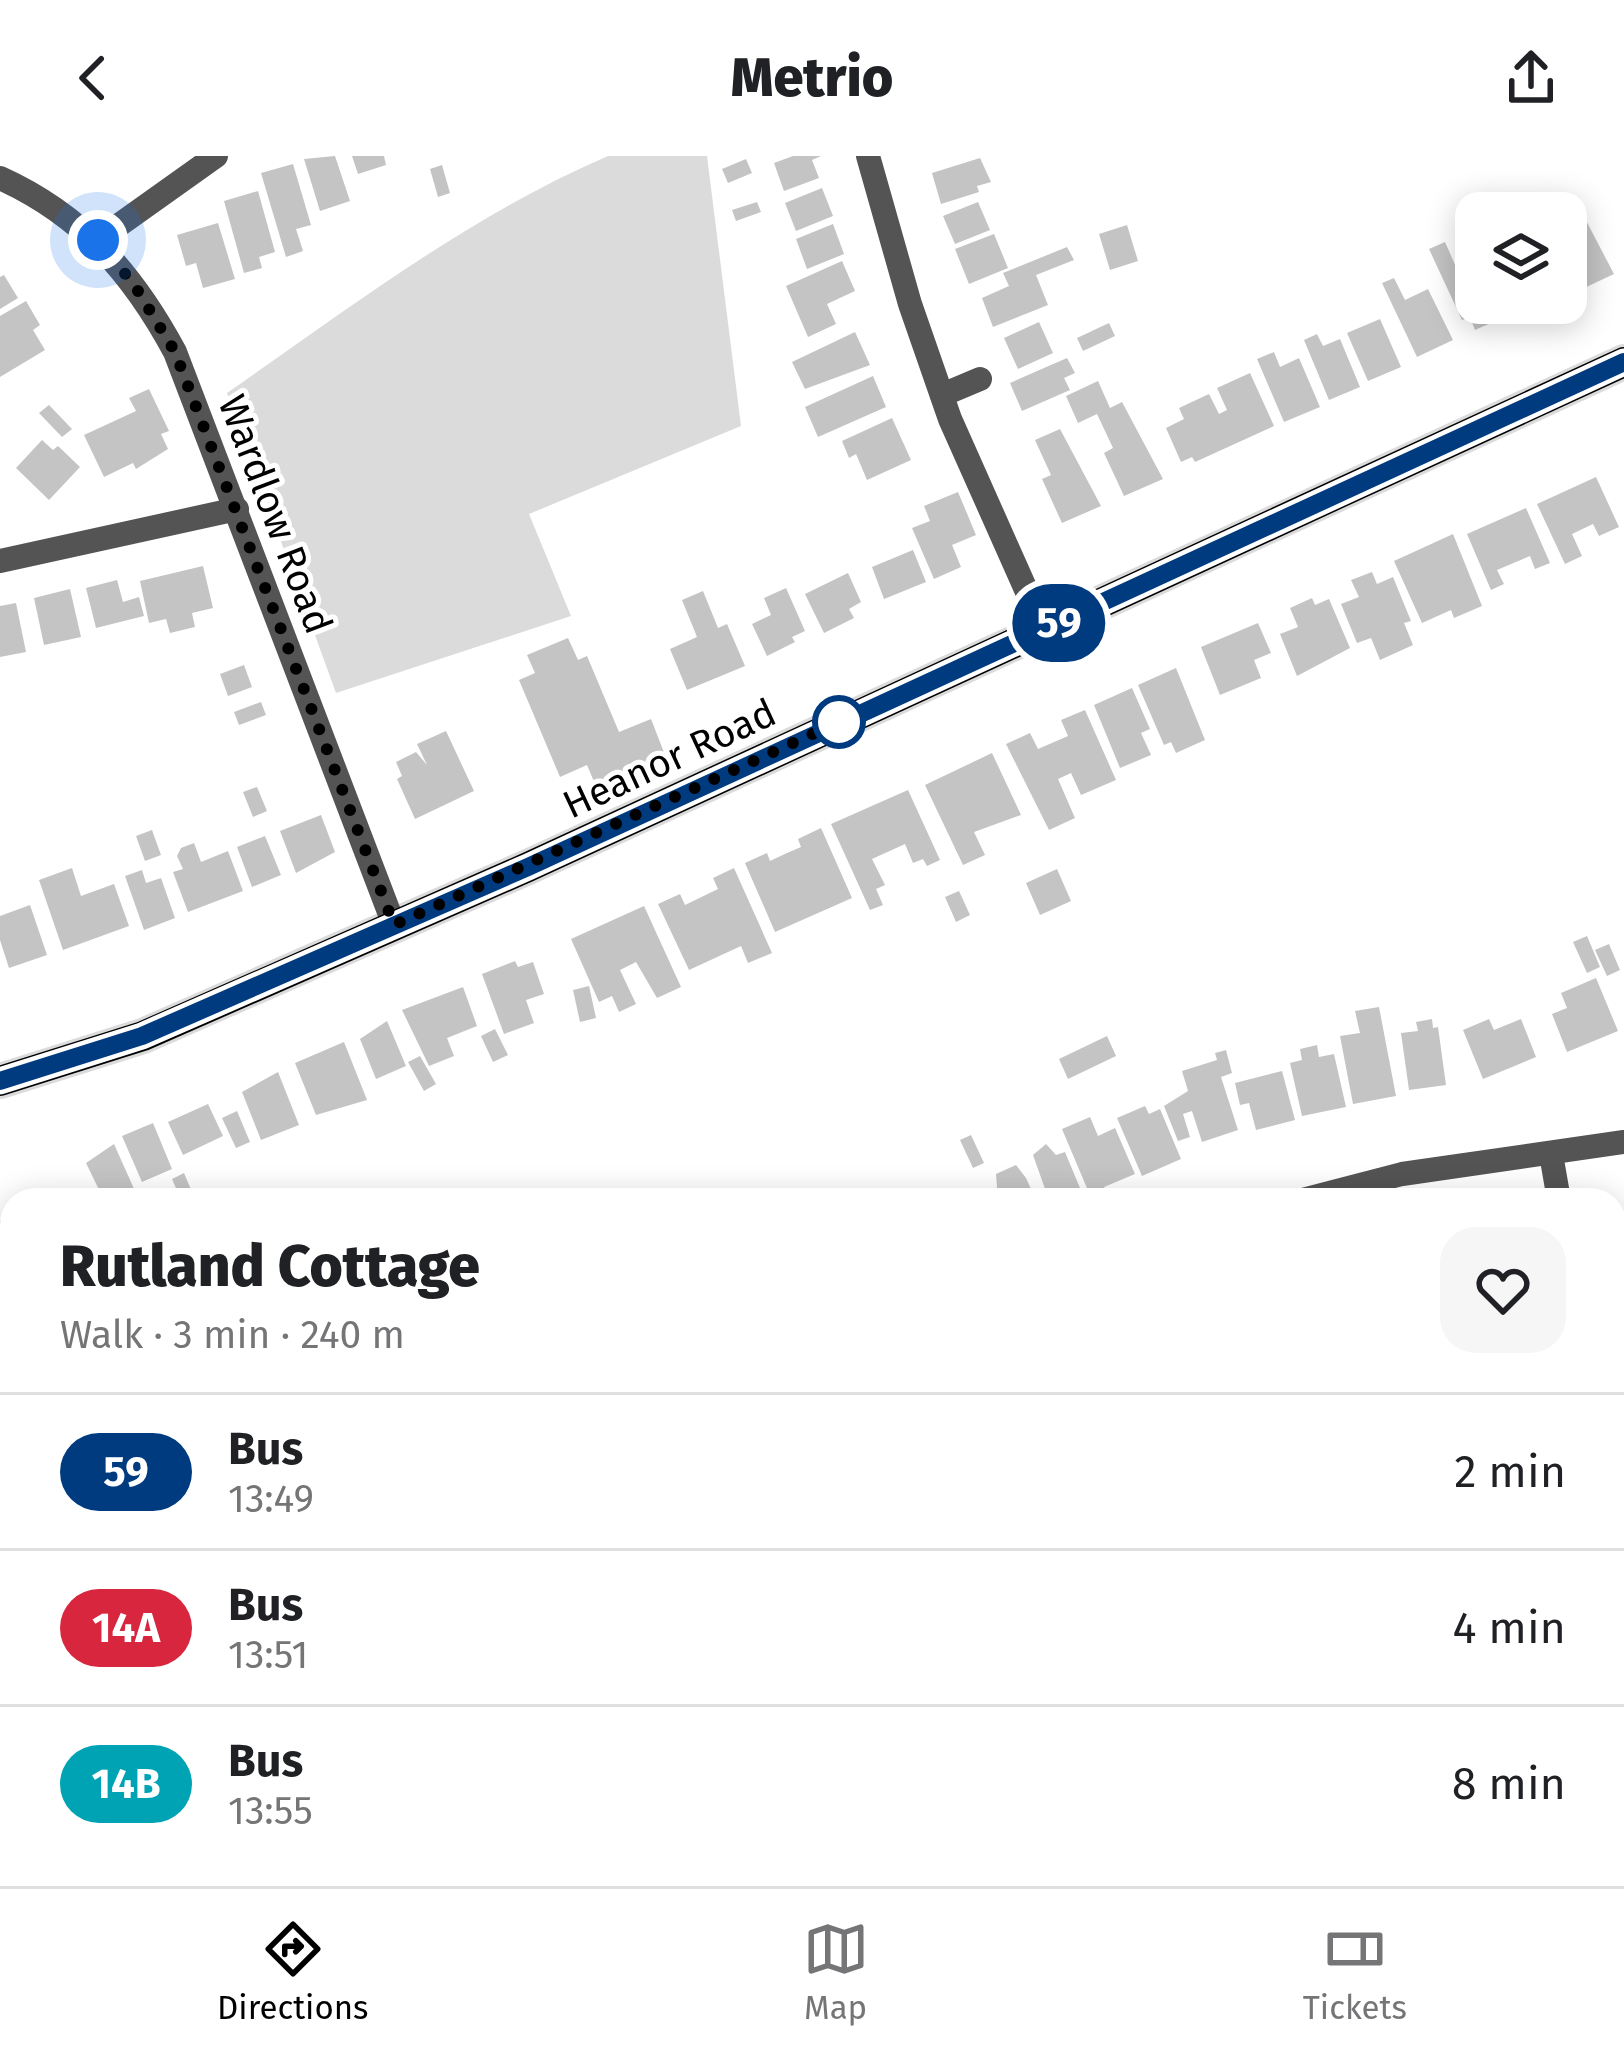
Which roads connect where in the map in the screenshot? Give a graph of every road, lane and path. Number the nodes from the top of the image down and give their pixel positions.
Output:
1 (216, 156) edge
2 (868, 156) edge
3 (7, 181) edge
4 (0, 208) edge
5 (98, 240) junction
6 (1624, 362) edge
7 (980, 379) dead end
8 (942, 395) junction
9 (237, 509) junction
10 (0, 561) edge
11 (1044, 630) junction
12 (394, 925) junction
13 (0, 1081) edge
14 (1624, 1142) edge
15 (1551, 1154) junction
16 (1348, 1188) edge
17 (1557, 1188) edge

1 - 5 street
2 - 8 street
3 - 4 street, Wardlow Road
3 - 5 street, Wardlow Road
5 - 9 street, Wardlow Road
6 - 11 main road, Heanor Road
7 - 8 street
8 - 11 street
9 - 10 street
9 - 12 street, Wardlow Road
11 - 12 main road, Heanor Road
12 - 13 main road, Heanor Road
14 - 15 street
15 - 16 street
15 - 17 street

